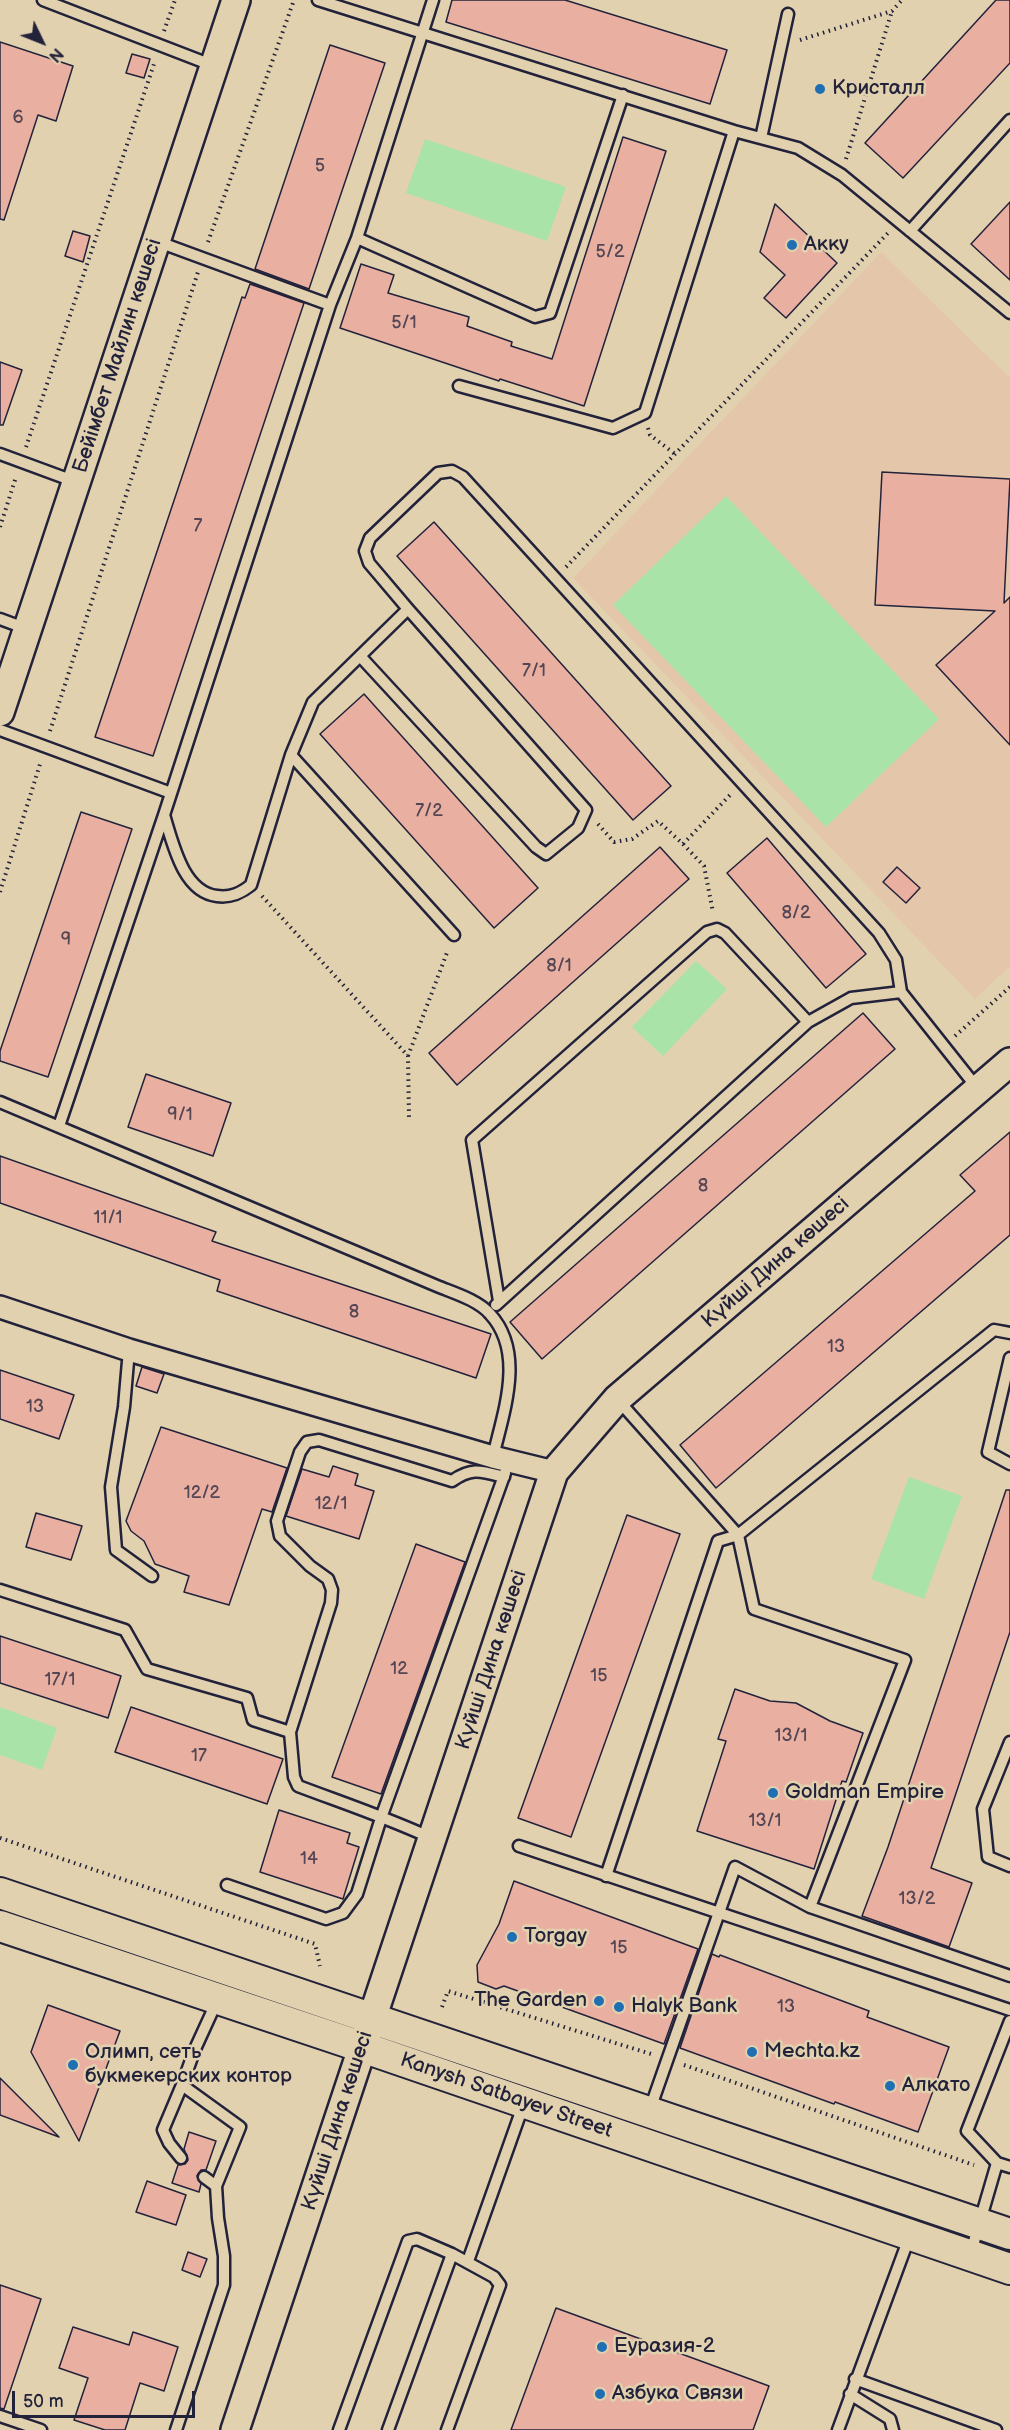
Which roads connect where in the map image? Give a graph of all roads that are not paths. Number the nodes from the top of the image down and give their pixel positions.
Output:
1 (43, 0) edge
2 (236, 0) edge
3 (318, 0) edge
4 (433, 0) edge
5 (788, 14) dead end
6 (422, 33) junction
7 (214, 66) junction
8 (623, 95) junction
9 (1010, 120) edge
10 (734, 131) junction
11 (761, 138) junction
12 (910, 231) junction
13 (357, 238) junction
14 (156, 241) junction
15 (330, 305) junction
16 (1010, 313) edge
17 (459, 386) dead end
18 (0, 454) edge
19 (76, 482) junction
20 (408, 609) junction
21 (0, 620) edge
22 (28, 629) junction
23 (360, 656) junction
24 (0, 712) edge
25 (0, 730) edge
26 (291, 755) junction
27 (171, 793) junction
28 (164, 815) junction
29 (454, 935) road end
30 (901, 992) junction
31 (808, 1022) junction
32 (1010, 1062) edge
33 (978, 1090) junction
34 (0, 1102) edge
35 (59, 1126) junction
36 (499, 1301) junction
37 (0, 1307) edge
38 (490, 1314) junction
39 (1010, 1333) edge
40 (129, 1350) junction
41 (1010, 1358) edge
42 (617, 1399) junction
43 (1010, 1464) edge
44 (502, 1465) junction
45 (554, 1472) junction
46 (738, 1534) junction
47 (152, 1576) dead end
48 (0, 1590) edge
49 (290, 1732) junction
50 (1010, 1743) edge
51 (382, 1815) junction
52 (432, 1838) junction
53 (519, 1846) dead end
54 (1010, 1866) edge
55 (606, 1876) junction
56 (227, 1885) dead end
57 (0, 1893) edge
58 (810, 1907) junction
59 (719, 1913) junction
60 (0, 1926) edge
61 (1010, 1976) edge
62 (224, 1985) junction
63 (1010, 2010) edge
64 (372, 2018) junction
65 (1010, 2021) edge
66 (362, 2047) junction
67 (182, 2085) junction
68 (524, 2103) junction
69 (648, 2112) junction
70 (181, 2158) dead end
71 (995, 2167) junction
72 (1010, 2167) edge
73 (204, 2177) dead end
74 (216, 2186) junction
75 (978, 2224) junction
76 (1010, 2234) edge
77 (910, 2235) junction
78 (452, 2254) junction
79 (970, 2255) junction
80 (468, 2261) junction
81 (1010, 2269) edge
82 (855, 2379) junction
83 (850, 2394) junction
84 (0, 2416) edge
85 (41, 2430) edge
86 (176, 2430) edge
87 (235, 2430) edge
88 (339, 2430) edge
89 (388, 2430) edge
90 (447, 2430) edge
91 (838, 2430) edge
92 (893, 2430) edge
93 (996, 2430) edge

1 - 7 lane
2 - 7 street, Бейімбет Майлин көшесі
3 - 6 lane
4 - 6 lane
5 - 11 lane
6 - 8 lane
6 - 13 lane
7 - 14 street, Бейімбет Майлин көшесі
8 - 10 lane
8 - 13 lane
9 - 12 lane
10 - 11 lane
10 - 17 lane
11 - 12 lane
12 - 16 lane
13 - 15 lane
14 - 15 lane
14 - 19 street, Бейімбет Майлин көшесі
15 - 27 lane
18 - 19 lane
19 - 22 street, Бейімбет Майлин көшесі
20 - 23 lane
20 - 23 lane
20 - 30 lane
21 - 22 lane
22 - 24 street, Бейімбет Майлин көшесі
23 - 26 lane
25 - 27 lane
26 - 28 lane
26 - 29 lane
27 - 28 lane
28 - 35 lane
30 - 31 lane
30 - 33 lane
31 - 36 lane
31 - 36 lane
32 - 33 street, Күйші Дина көшесі
33 - 42 street, Күйші Дина көшесі
34 - 35 lane
35 - 38 lane
36 - 38 lane
37 - 40 street
38 - 44 lane
39 - 46 lane
40 - 44 street
40 - 47 lane
41 - 43 lane
42 - 45 street, Күйші Дина көшесі
42 - 46 lane
44 - 45 street
44 - 49 lane
44 - 51 lane
45 - 52 street, Күйші Дина көшесі
46 - 55 lane
46 - 58 lane
48 - 49 lane
49 - 51 lane
50 - 54 lane
51 - 52 lane
51 - 56 lane
52 - 64 street, Күйші Дина көшесі
53 - 55 lane
55 - 59 lane
57 - 62 main road, Kanysh Satbayev Street
58 - 59 lane
58 - 61 lane
59 - 63 lane
59 - 69 lane
60 - 62 main road, Kanysh Satbayev Street
62 - 64 main road, Kanysh Satbayev Street
62 - 66 main road, Kanysh Satbayev Street
62 - 67 lane
64 - 66 street, Күйші Дина көшесі
64 - 69 main road, Kanysh Satbayev Street
65 - 71 lane
66 - 68 main road, Kanysh Satbayev Street
66 - 87 street, Күйші Дина көшесі
67 - 70 lane
67 - 74 lane
68 - 77 main road, Kanysh Satbayev Street
68 - 80 lane
69 - 75 main road, Kanysh Satbayev Street
71 - 72 lane
71 - 75 lane
73 - 74 lane
74 - 86 lane
75 - 76 main road, Kanysh Satbayev Street
75 - 79 lane
77 - 79 main road, Kanysh Satbayev Street
77 - 82 lane
78 - 80 lane
78 - 88 lane
78 - 89 lane
79 - 81 main road, Kanysh Satbayev Street
80 - 90 lane
82 - 83 lane
82 - 93 lane
83 - 91 lane
83 - 92 lane
84 - 85 lane

